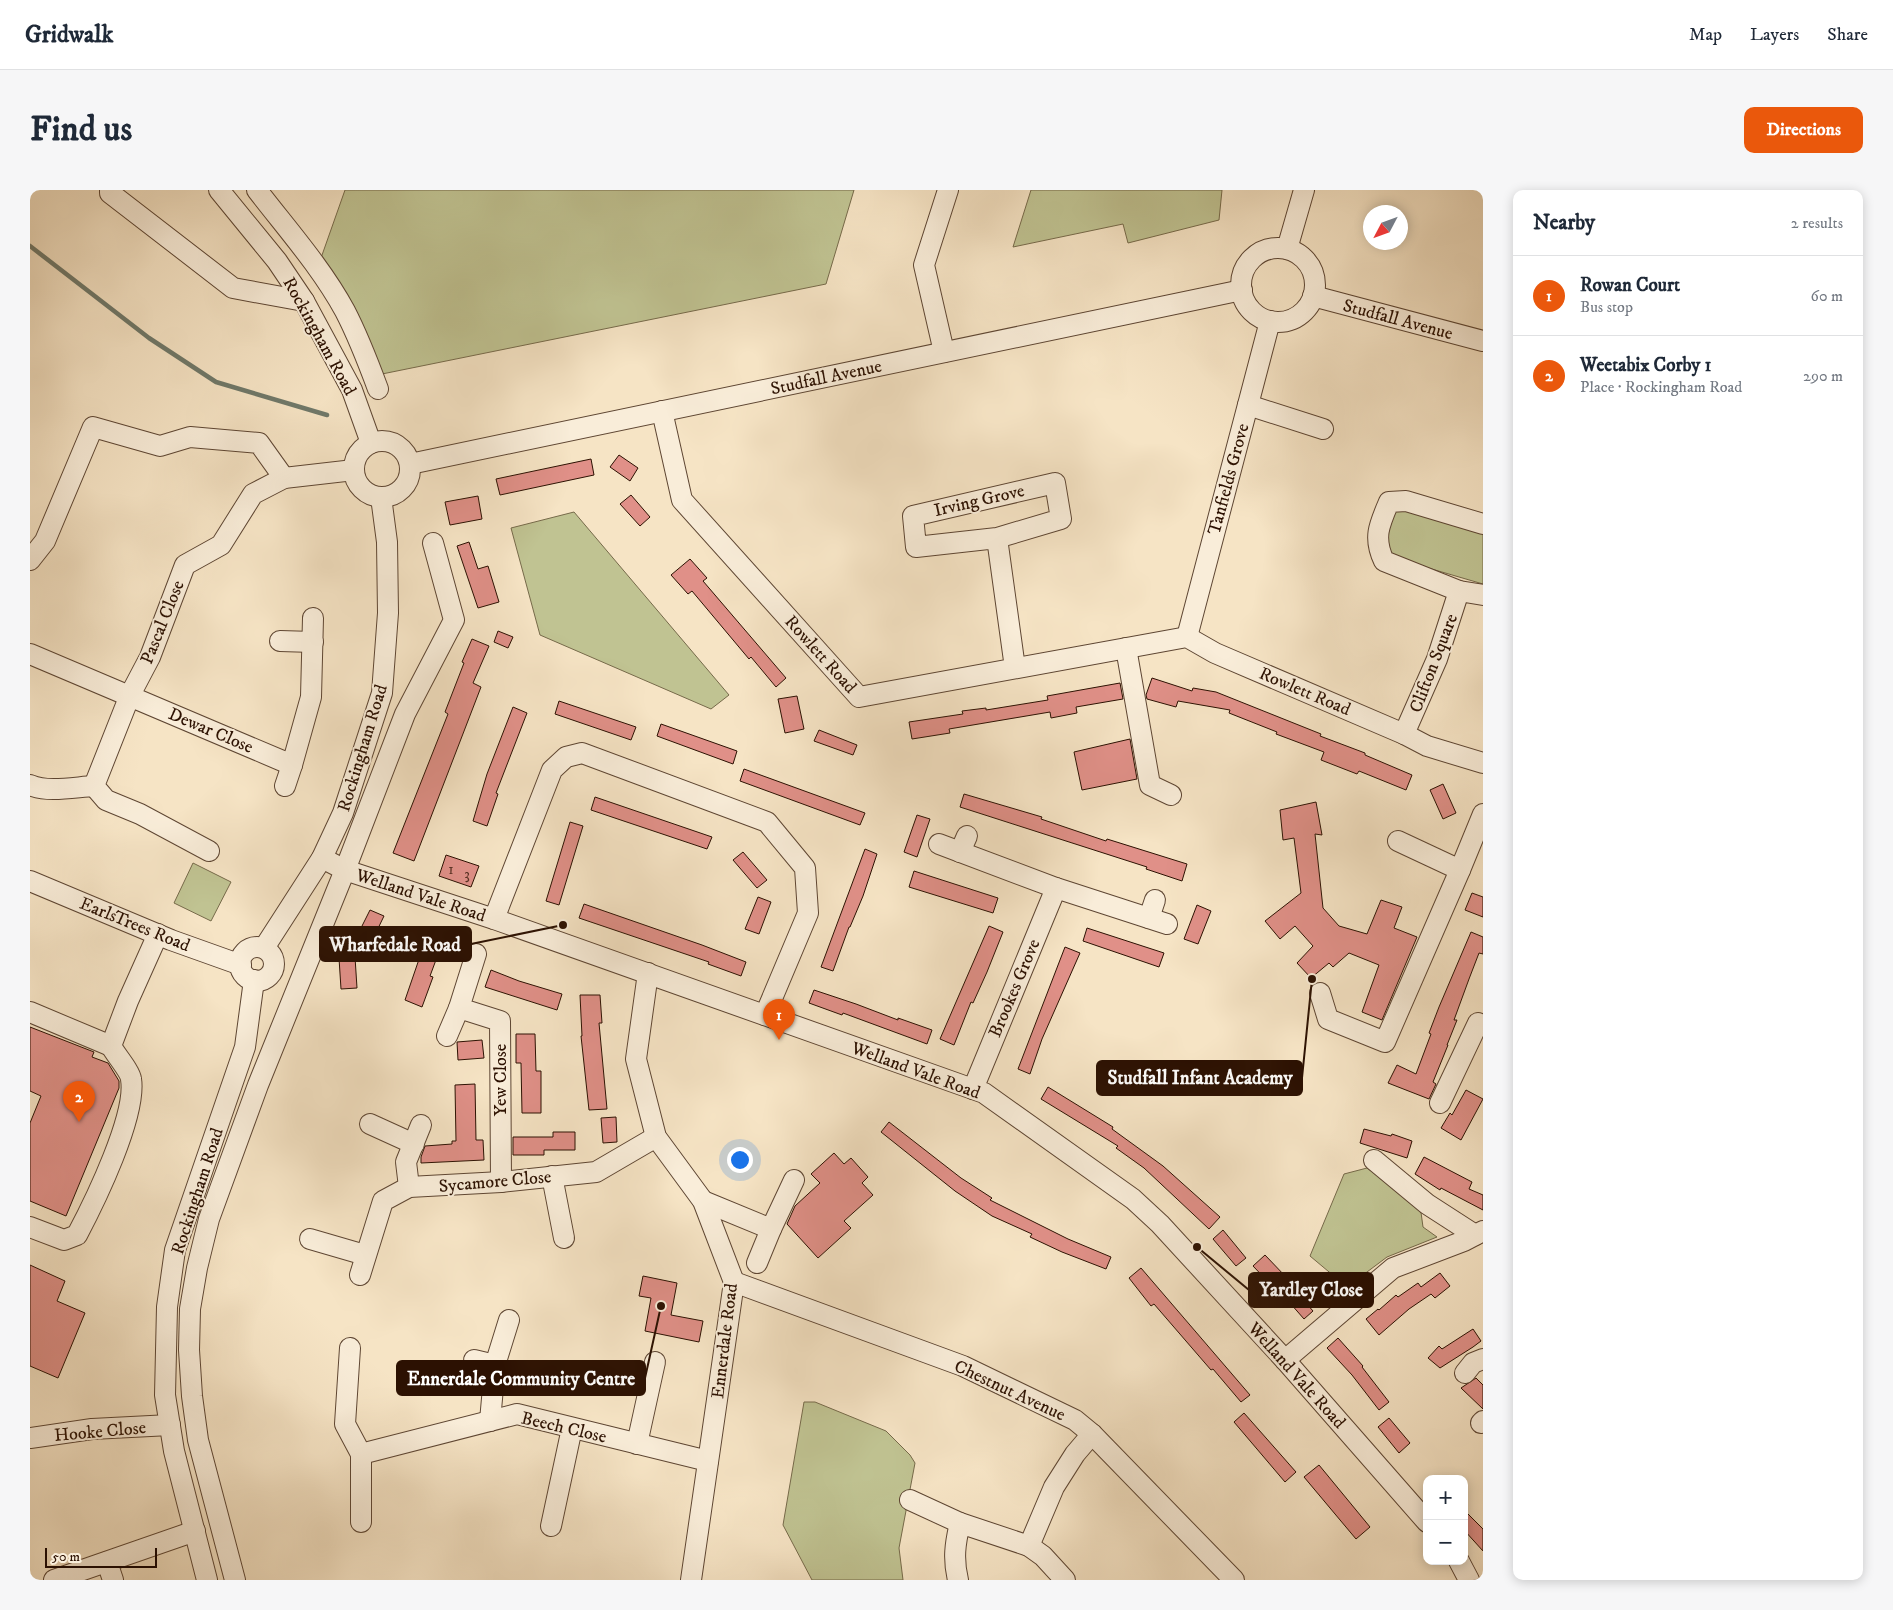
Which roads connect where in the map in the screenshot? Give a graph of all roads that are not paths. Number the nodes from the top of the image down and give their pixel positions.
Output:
1 (110, 190) edge
2 (219, 190) edge
3 (257, 190) edge
4 (948, 190) edge
5 (1304, 190) edge
6 (1288, 249) junction
7 (1242, 290) junction
8 (1314, 296) junction
9 (304, 301) junction
10 (1270, 321) junction
11 (1483, 341) edge
12 (944, 352) junction
13 (378, 389) dead end
14 (1248, 405) junction
15 (662, 411) junction
16 (1323, 429) dead end
17 (370, 443) junction
18 (410, 464) junction
19 (354, 470) junction
20 (284, 478) junction
21 (381, 497) junction
22 (1483, 524) edge
23 (997, 538) junction
24 (433, 542) dead end
25 (30, 560) edge
26 (1460, 591) junction
27 (1483, 595) edge
28 (313, 618) dead end
29 (1187, 637) junction
30 (280, 641) dead end
31 (313, 642) junction
32 (1126, 648) junction
33 (30, 654) edge
34 (1015, 668) junction
35 (130, 695) junction
36 (1404, 734) junction
37 (1483, 763) edge
38 (292, 766) junction
39 (30, 785) edge
40 (94, 786) junction
41 (284, 786) dead end
42 (1171, 795) dead end
43 (1483, 814) edge
44 (1398, 841) dead end
45 (939, 844) dead end
46 (209, 851) dead end
47 (322, 858) junction
48 (346, 870) junction
49 (1460, 870) junction
50 (30, 881) edge
51 (1056, 888) junction
52 (1157, 914) dead end
53 (494, 919) junction
54 (158, 934) junction
55 (264, 948) junction
56 (476, 954) dead end
57 (240, 965) junction
58 (648, 973) junction
59 (254, 980) junction
60 (1320, 993) dead end
61 (459, 1008) junction
62 (30, 1012) edge
63 (765, 1015) junction
64 (1481, 1020) edge
65 (447, 1036) dead end
66 (111, 1046) junction
67 (972, 1089) junction
68 (1440, 1103) dead end
69 (370, 1124) dead end
70 (421, 1125) dead end
71 (656, 1137) junction
72 (414, 1144) junction
73 (1374, 1160) dead end
74 (552, 1176) junction
75 (794, 1180) dead end
76 (501, 1182) junction
77 (409, 1187) junction
78 (703, 1201) junction
79 (30, 1226) edge
80 (771, 1229) junction
81 (1479, 1233) edge
82 (564, 1238) dead end
83 (310, 1239) dead end
84 (366, 1255) junction
85 (757, 1263) dead end
86 (360, 1275) dead end
87 (734, 1282) junction
88 (509, 1320) dead end
89 (344, 1357) dead end
90 (1483, 1359) edge
91 (474, 1360) dead end
92 (1285, 1360) junction
93 (655, 1362) dead end
94 (495, 1365) junction
95 (1465, 1373) dead end
96 (490, 1421) junction
97 (170, 1425) junction
98 (572, 1428) junction
99 (1092, 1434) junction
100 (30, 1438) edge
101 (637, 1444) junction
102 (362, 1454) junction
103 (708, 1461) junction
104 (910, 1500) dead end
105 (1425, 1520) edge
106 (361, 1522) dead end
107 (960, 1523) junction
108 (551, 1526) dead end
109 (195, 1531) junction
110 (1029, 1546) junction
111 (1461, 1565) edge
112 (110, 1571) edge
113 (54, 1580) edge
114 (207, 1580) edge
115 (235, 1580) edge
116 (691, 1580) edge
117 (958, 1580) edge
118 (1065, 1580) edge
119 (1234, 1580) edge
120 (1469, 1580) edge

1 - 9 street
2 - 9 street, Rockingham Road
3 - 13 street
4 - 12 street
5 - 6 street
6 - 7 street
6 - 8 street
7 - 10 street
7 - 12 street, Studfall Avenue
8 - 10 street
8 - 11 street, Studfall Avenue
9 - 17 street, Rockingham Road
10 - 14 street, Tanfields Grove
12 - 15 street, Studfall Avenue
14 - 16 street
14 - 29 street, Tanfields Grove
15 - 18 street, Studfall Avenue
15 - 34 street, Rowlett Road
17 - 18 street
17 - 19 street
18 - 21 street
19 - 20 street, Pascal Close
19 - 21 street
20 - 25 street
20 - 35 street, Pascal Close
21 - 47 street, Rockingham Road
22 - 26 street, Clifton Square
23 - 23 street, Irving Grove
23 - 34 street
24 - 48 street
26 - 27 street, Clifton Square
26 - 36 street, Clifton Square
28 - 31 street
29 - 32 street, Rowlett Road
29 - 36 street, Rowlett Road
30 - 31 street
31 - 38 street
32 - 34 street, Rowlett Road
32 - 42 street
33 - 35 street, Dewar Close
35 - 38 street, Dewar Close
35 - 40 street, Pascal Close
36 - 37 street, Rowlett Road
38 - 41 street
39 - 40 street
40 - 46 street
43 - 49 street
44 - 49 street
45 - 51 street
47 - 48 street, Welland Vale Road
47 - 55 street, Rockingham Road
48 - 53 street, Welland Vale Road
48 - 115 street
49 - 60 street
50 - 54 street, EarlsTrees Road
51 - 52 street
51 - 67 street, Brookes Grove
53 - 58 street, Welland Vale Road
53 - 63 street
54 - 57 street, EarlsTrees Road
54 - 66 street
55 - 57 street
55 - 59 street
56 - 61 street
57 - 59 street
58 - 63 street, Welland Vale Road
58 - 71 street, Ennerdale Road
59 - 97 street, Rockingham Road
61 - 65 street
61 - 76 street, Yew Close
62 - 66 street
63 - 67 street, Welland Vale Road
64 - 68 street
66 - 79 street
67 - 92 street, Welland Vale Road
69 - 72 street
70 - 72 street
71 - 74 street, Sycamore Close
71 - 78 street, Ennerdale Road
72 - 77 street
73 - 81 street
74 - 76 street, Sycamore Close
74 - 82 street
75 - 80 street
76 - 77 street, Sycamore Close
77 - 84 street, Sycamore Close
78 - 80 street
78 - 87 street, Ennerdale Road
80 - 85 street
81 - 92 street
83 - 84 street
84 - 86 street, Sycamore Close
87 - 99 street, Chestnut Avenue
87 - 103 street, Ennerdale Road
88 - 94 street
89 - 102 street
90 - 95 street
91 - 94 street
92 - 105 street, Welland Vale Road
93 - 101 street
94 - 96 street
96 - 98 street, Beech Close
96 - 102 street, Beech Close
97 - 100 street, Hooke Close
97 - 109 street, Rockingham Road
98 - 101 street, Beech Close
98 - 108 street
99 - 110 street
99 - 119 street, Chestnut Avenue
101 - 103 street, Beech Close
102 - 106 street
103 - 116 street, Ennerdale Road
104 - 107 street
107 - 110 street
107 - 117 street
109 - 112 street
109 - 114 street, Rockingham Road
110 - 118 street
111 - 120 street
112 - 113 street

